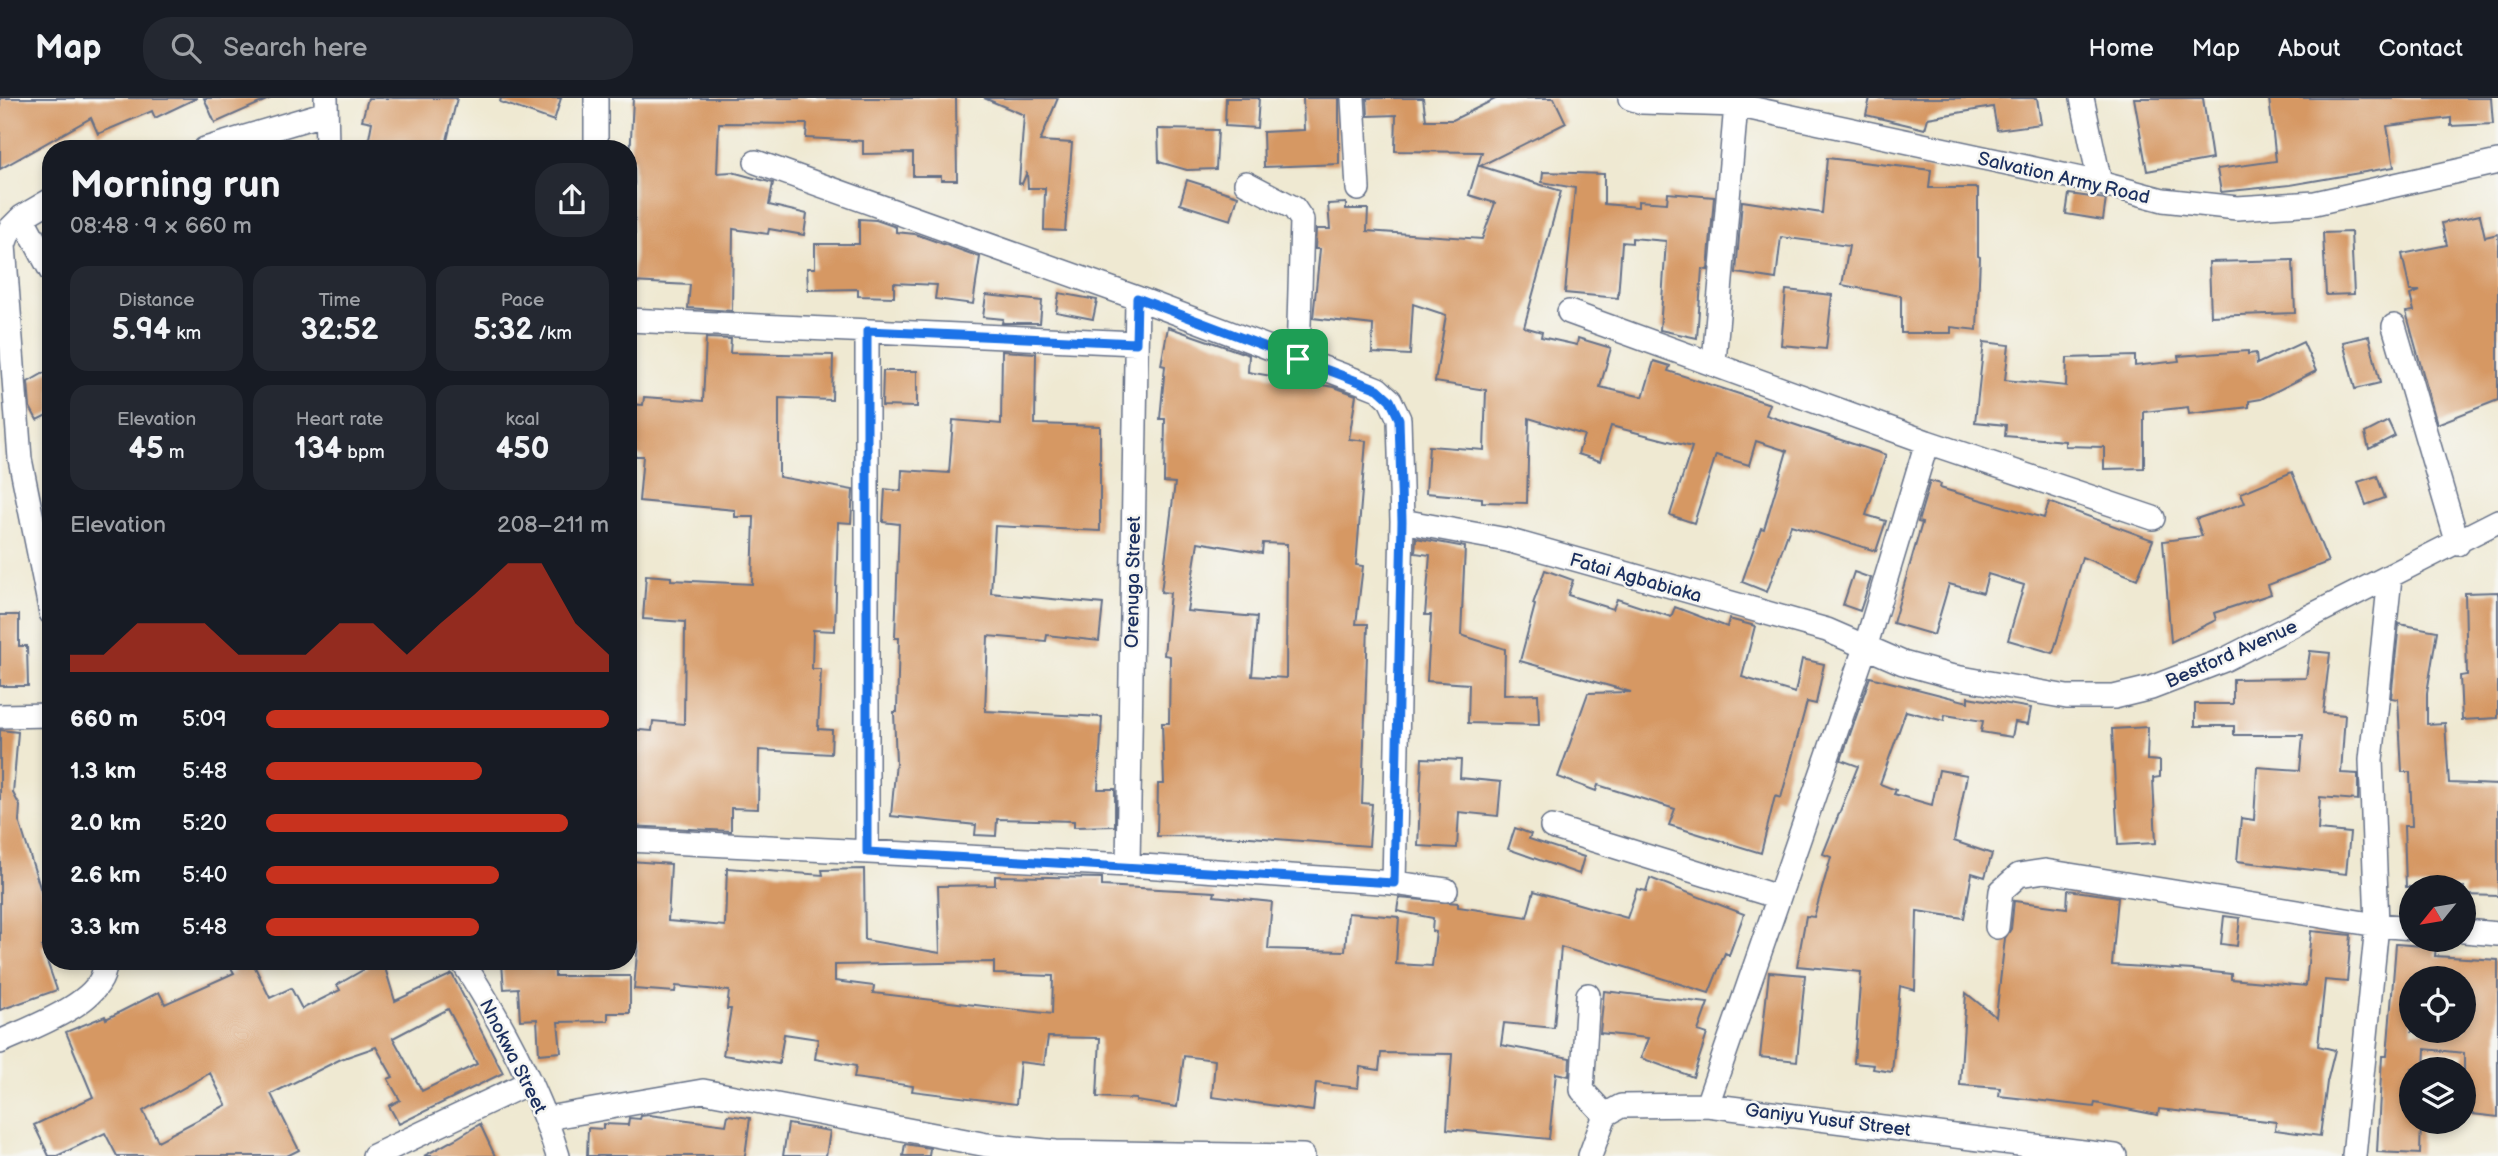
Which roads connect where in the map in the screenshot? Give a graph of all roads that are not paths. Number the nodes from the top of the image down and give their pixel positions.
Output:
1 (596, 98) edge
2 (1353, 98) edge
3 (1630, 98) edge
4 (2081, 98) edge
5 (326, 105) edge
6 (1736, 105) junction
7 (230, 140) edge
8 (327, 140) edge
9 (596, 140) edge
10 (756, 162) dead end
11 (2498, 162) edge
12 (1246, 183) dead end
13 (2100, 183) junction
14 (1358, 189) dead end
15 (42, 205) edge
16 (22, 217) junction
17 (42, 254) edge
18 (1137, 298) junction
19 (1569, 312) dead end
20 (637, 320) edge
21 (2394, 326) dead end
22 (867, 331) junction
23 (1136, 343) junction
24 (1298, 359) junction
25 (1714, 362) junction
26 (1927, 442) junction
27 (2152, 518) dead end
28 (1402, 521) junction
29 (2498, 521) edge
30 (2458, 544) junction
31 (42, 568) edge
32 (2390, 577) junction
33 (1865, 648) junction
34 (42, 715) edge
35 (0, 716) edge
36 (1552, 827) dead end
37 (637, 841) edge
38 (867, 852) junction
39 (1128, 865) junction
40 (1394, 883) junction
41 (1446, 890) dead end
42 (1778, 897) junction
43 (2377, 925) junction
44 (1997, 927) dead end
45 (2399, 927) edge
46 (2476, 932) edge
47 (2498, 934) edge
48 (105, 970) edge
49 (467, 970) edge
50 (1588, 995) dead end
51 (0, 1042) edge
52 (530, 1082) junction
53 (1707, 1105) junction
54 (1605, 1115) junction
55 (547, 1118) junction
56 (374, 1156) edge
57 (558, 1156) edge
58 (1303, 1156) edge
59 (1590, 1156) edge
60 (2115, 1156) edge
61 (2354, 1156) edge

1 - 9 street
2 - 14 street
3 - 6 street, Salvation Army Road
4 - 13 street
5 - 7 street
5 - 8 street
6 - 13 street, Salvation Army Road
6 - 25 street
10 - 18 street
11 - 13 street, Salvation Army Road
12 - 24 street
15 - 16 street
16 - 17 street
16 - 31 street
18 - 23 street, Orenuga Street
18 - 24 street
19 - 25 street
20 - 22 street
21 - 30 street
22 - 23 street
22 - 38 street
23 - 39 street, Orenuga Street
24 - 28 street
25 - 26 street
26 - 27 street
26 - 33 street
28 - 33 street, Fatai Agbabiaka
28 - 40 street
29 - 30 street, Bestford Avenue
30 - 32 street, Bestford Avenue
32 - 33 street, Bestford Avenue
32 - 43 street
33 - 42 street
34 - 35 street
36 - 42 street
37 - 38 street
38 - 39 street
39 - 40 street
40 - 41 street
42 - 53 street
43 - 44 street
43 - 45 street
43 - 61 street
46 - 47 street
48 - 51 street
49 - 52 street, Nnokwa Street
50 - 54 street
52 - 55 street, Nnokwa Street
52 - 56 street
53 - 54 street, Ganiyu Yusuf Street
53 - 60 street, Ganiyu Yusuf Street
54 - 59 street
55 - 57 street, Nnokwa Street
55 - 58 street

